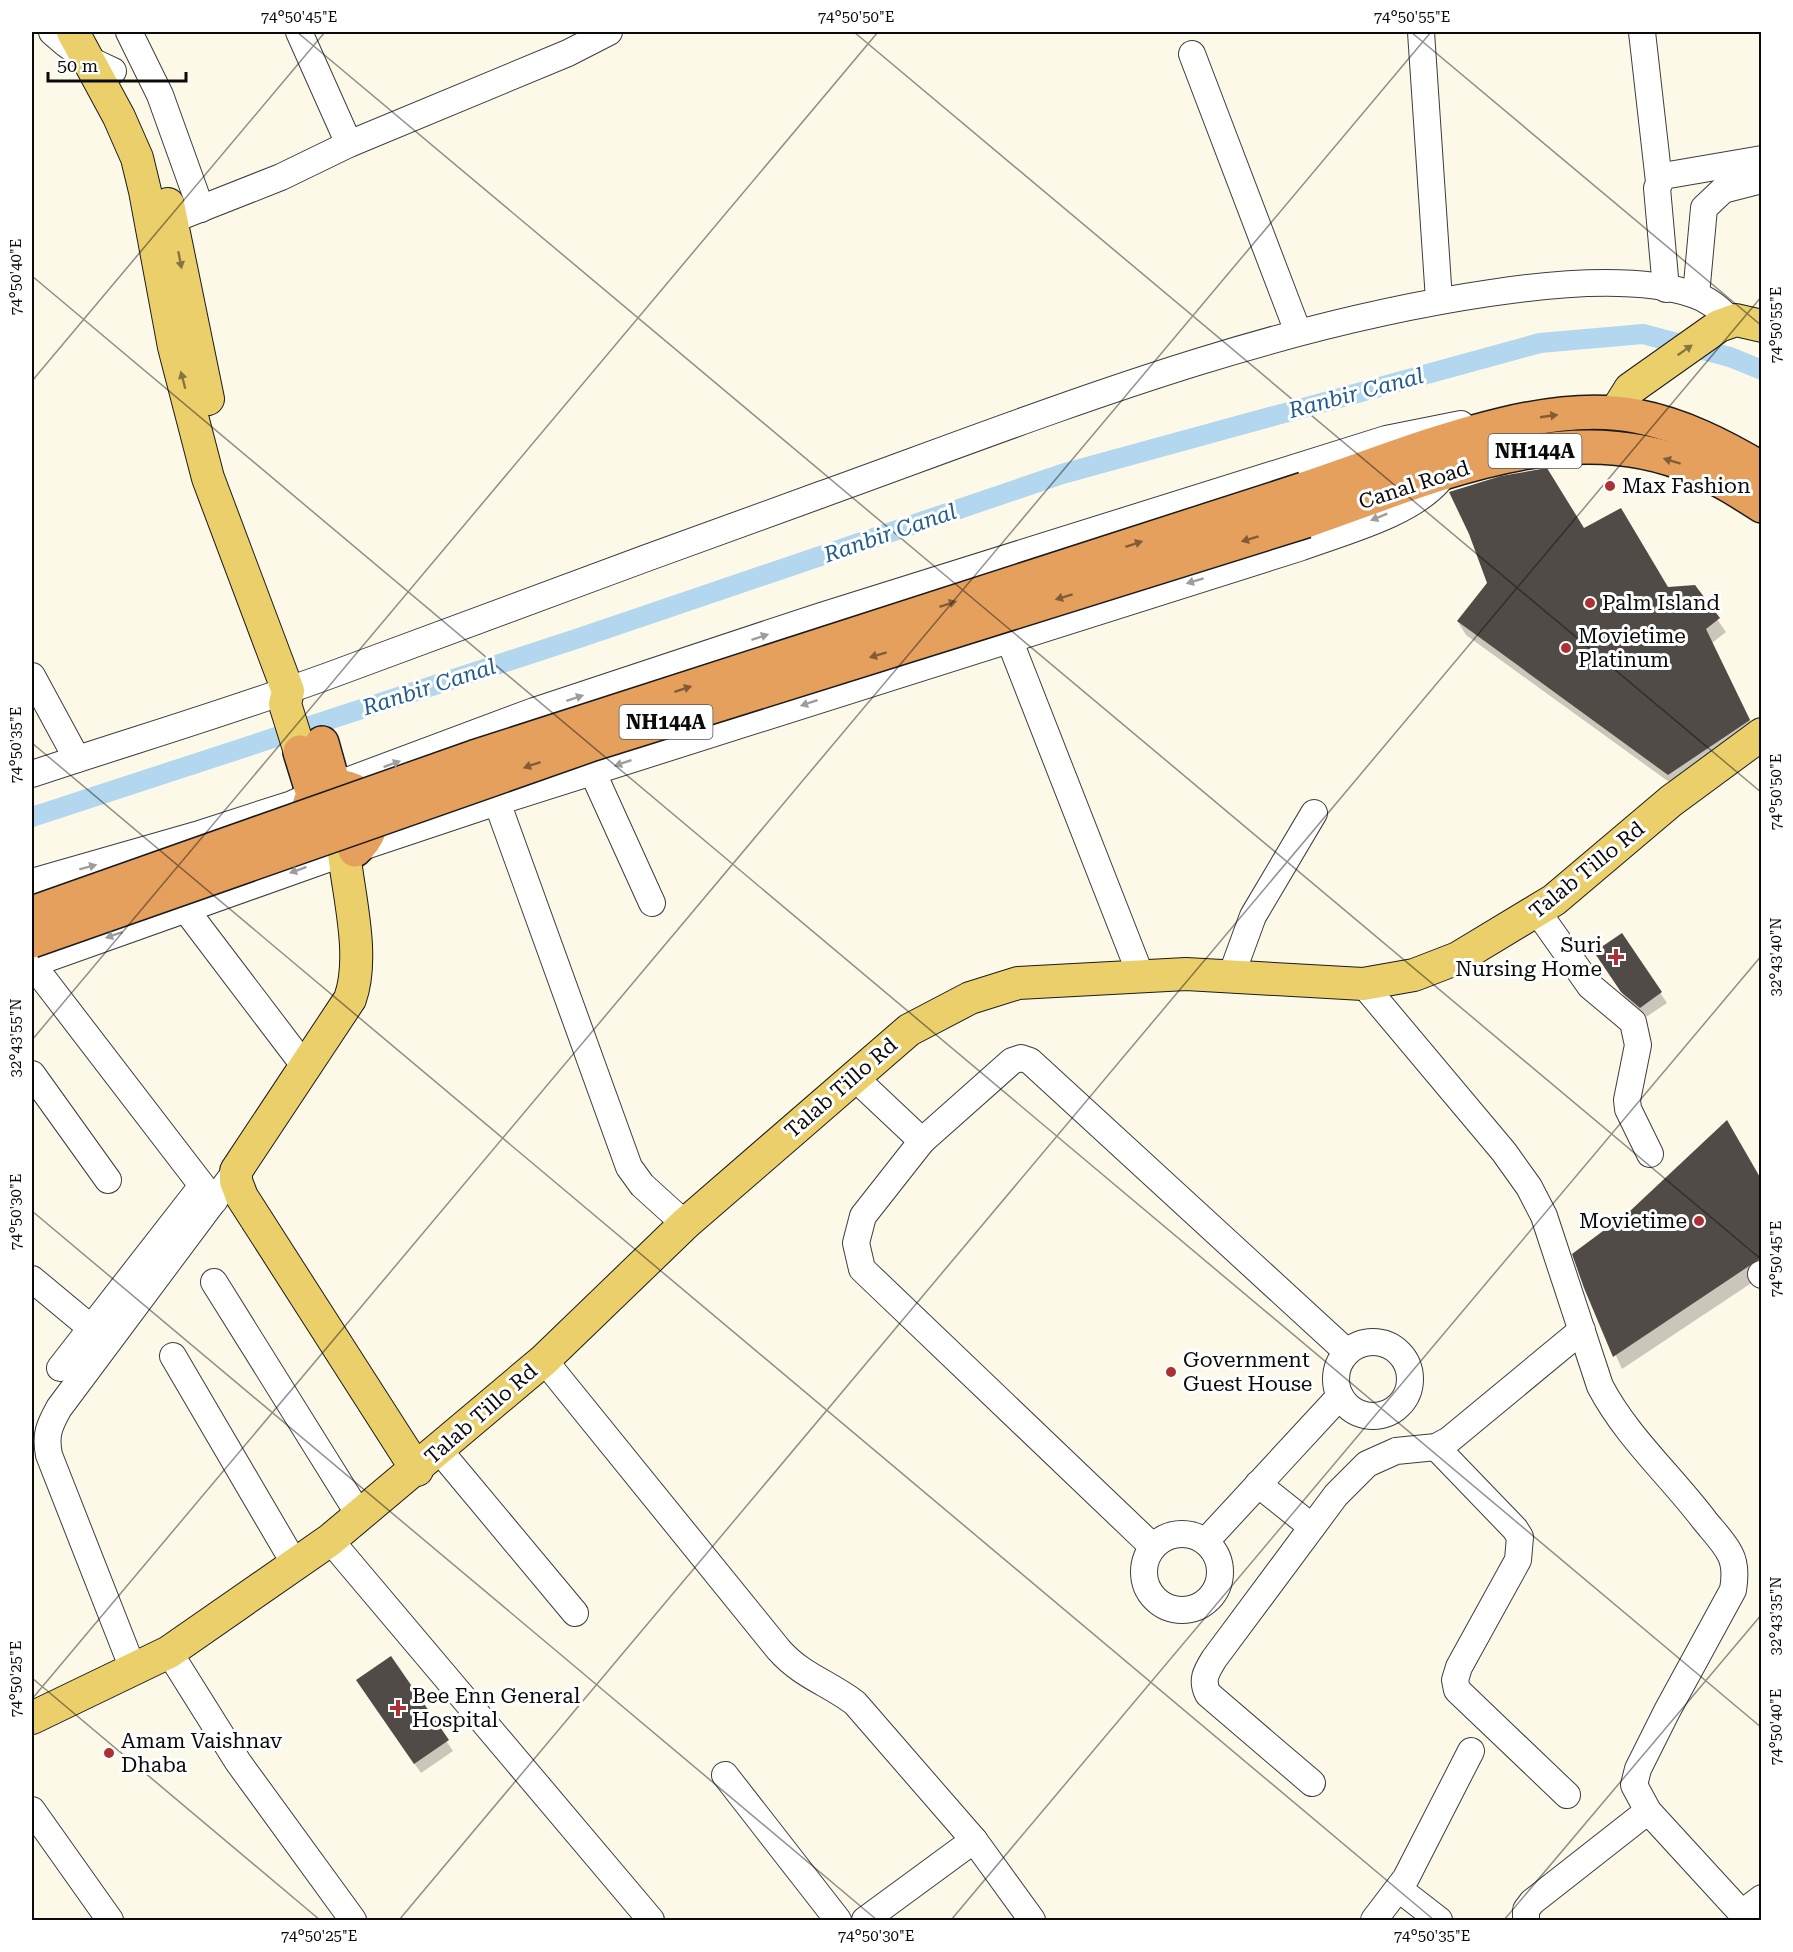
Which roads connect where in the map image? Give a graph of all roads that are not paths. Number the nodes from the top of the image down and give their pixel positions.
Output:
1 (52, 32) edge
2 (73, 32) edge
3 (91, 32) edge
4 (129, 32) edge
5 (299, 32) edge
6 (609, 32) edge
7 (1421, 32) edge
8 (1642, 32) edge
9 (1192, 54) dead end
10 (102, 66) junction
11 (349, 144) junction
12 (1761, 159) edge
13 (1761, 180) edge
14 (1659, 182) junction
15 (201, 209) junction
16 (172, 220) junction
17 (1666, 289) junction
18 (1696, 295) junction
19 (1439, 300) junction
20 (1734, 327) edge
21 (1298, 332) junction
22 (1615, 413) junction
23 (1492, 426) junction
24 (1761, 469) edge
25 (1444, 474) junction
26 (1305, 505) junction
27 (1761, 506) edge
28 (1009, 639) junction
29 (32, 676) edge
30 (294, 694) junction
31 (1759, 740) edge
32 (311, 748) joint
33 (77, 759) junction
34 (593, 773) junction
35 (32, 774) edge
36 (324, 790) junction
37 (497, 802) junction
38 (1314, 813) dead end
39 (350, 851) junction
40 (32, 882) edge
41 (652, 903) dead end
42 (186, 910) junction
43 (1537, 911) junction
44 (32, 913) edge
45 (32, 941) edge
46 (32, 964) edge
47 (1141, 976) junction
48 (1231, 976) junction
49 (1363, 984) junction
50 (306, 1068) junction
51 (32, 1074) edge
52 (854, 1076) junction
53 (922, 1141) junction
54 (1650, 1154) dead end
55 (236, 1171) junction
56 (108, 1180) dead end
57 (208, 1194) junction
58 (685, 1224) junction
59 (32, 1279) edge
60 (214, 1282) dead end
61 (1582, 1330) junction
62 (100, 1336) junction
63 (1347, 1352) junction
64 (173, 1356) dead end
65 (544, 1360) junction
66 (60, 1368) dead end
67 (1340, 1396) junction
68 (1436, 1447) junction
69 (428, 1460) junction
70 (1258, 1484) junction
71 (360, 1516) junction
72 (1312, 1527) junction
73 (330, 1540) junction
74 (1206, 1541) junction
75 (1153, 1547) junction
76 (296, 1566) junction
77 (575, 1613) dead end
78 (170, 1652) junction
79 (133, 1669) junction
80 (32, 1718) edge
81 (1471, 1751) dead end
82 (725, 1775) dead end
83 (1312, 1783) dead end
84 (1567, 1795) dead end
85 (32, 1810) edge
86 (1648, 1811) junction
87 (974, 1840) junction
88 (1399, 1889) junction
89 (1750, 1910) edge
90 (110, 1920) edge
91 (353, 1920) edge
92 (651, 1920) edge
93 (838, 1920) edge
94 (865, 1920) edge
95 (1032, 1920) edge
96 (1374, 1920) edge
97 (1439, 1920) edge
98 (1526, 1920) edge

1 - 10 street
2 - 10 main road
3 - 10 main road
4 - 15 street
5 - 11 street
6 - 11 street
7 - 19 street
8 - 14 street
9 - 21 street
10 - 16 main road
30 -> 10 main road
11 - 15 street
12 - 14 street
13 - 18 street
14 - 17 street
15 - 16 street
16 -> 30 main road
17 - 18 street
17 - 19 street
18 - 20 street
19 - 21 street
22 -> 20 main road
21 - 30 street
23 -> 22 highway, NH144A
22 - 24 highway, NH144A
23 - 26 highway, NH144A
36 -> 23 street
25 - 26 highway, Canal Road / NH144A
27 -> 25 highway, Canal Road / NH144A
25 -> 28 street
44 -> 26 highway, NH144A, bridge
26 -> 45 highway, NH144A, bridge
28 -> 34 street
28 - 47 street
29 - 33 street
30 - 32 main road
30 - 33 street
31 - 43 main road, Talab Tillo Rd
32 - 36 highway
33 - 35 street
34 - 37 street
34 - 41 street
36 - 39 highway
36 - 39 highway
40 -> 36 street
37 - 39 street
37 - 58 street
38 - 48 street
39 -> 42 street
39 - 50 main road
42 -> 46 street
42 - 50 street
43 - 49 main road, Talab Tillo Rd
43 - 54 street
46 - 57 street
47 - 48 main road, Talab Tillo Rd
47 - 52 main road, Talab Tillo Rd
48 - 49 main road, Talab Tillo Rd
49 - 61 street
50 - 55 main road
51 - 56 street
52 - 53 street
52 - 58 main road, Talab Tillo Rd
53 - 63 street
53 - 75 street
55 - 57 street
55 - 69 main road
57 - 62 street
58 - 65 main road, Talab Tillo Rd
59 - 62 street
60 - 71 street
61 - 68 street
61 - 86 street
62 - 66 street
62 - 79 street
63 - 67 street
63 - 67 street
64 - 76 street
65 - 69 main road, Talab Tillo Rd
65 - 87 street
67 - 70 street
68 - 72 street
68 - 84 street
69 - 71 main road, Talab Tillo Rd
69 - 77 street
70 - 72 street
70 - 74 street
71 - 73 main road, Talab Tillo Rd
72 - 83 street
73 - 76 main road, Talab Tillo Rd
73 - 92 street
74 - 75 street
74 - 75 street
76 - 78 main road, Talab Tillo Rd
78 - 79 main road, Talab Tillo Rd
78 - 91 street
79 - 80 main road, Talab Tillo Rd
81 - 88 street
82 - 93 street
85 - 90 street
86 - 89 street
86 - 98 street
87 - 94 street
87 - 95 street
88 - 96 street
88 - 97 street

